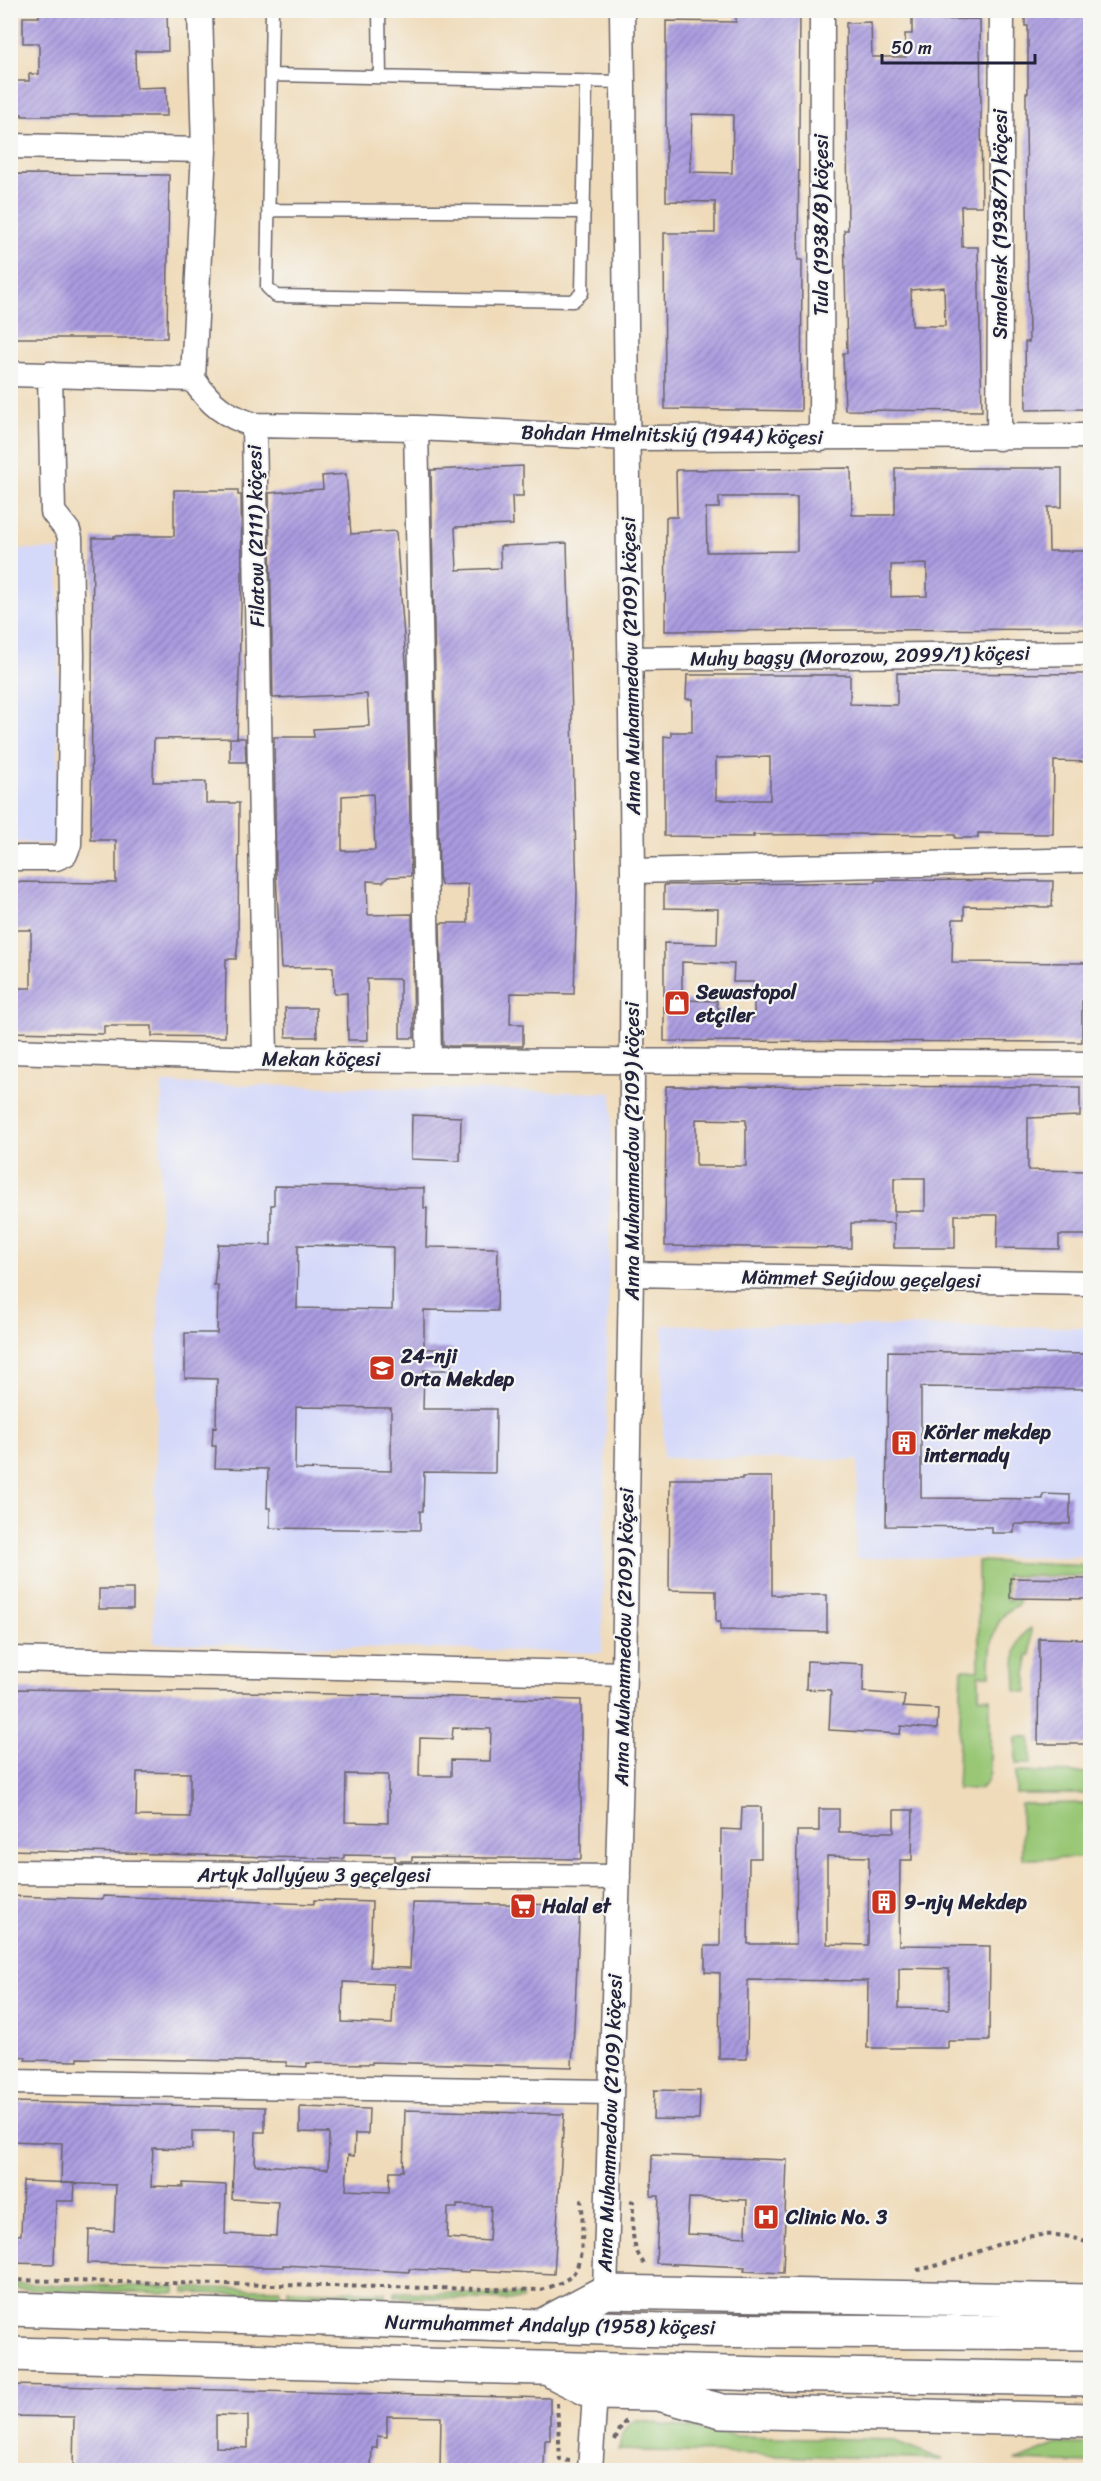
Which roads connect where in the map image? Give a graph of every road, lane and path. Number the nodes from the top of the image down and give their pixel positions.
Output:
1 (200, 10) edge
2 (272, 10) edge
3 (379, 10) edge
4 (622, 10) edge
5 (822, 10) edge
6 (1002, 10) edge
7 (271, 75) junction
8 (380, 77) junction
9 (586, 81) junction
10 (623, 82) junction
11 (10, 146) edge
12 (204, 150) junction
13 (268, 210) junction
14 (584, 212) junction
15 (10, 374) edge
16 (50, 374) junction
17 (193, 379) junction
18 (254, 425) junction
19 (416, 428) junction
20 (1090, 436) edge
21 (629, 438) junction
22 (821, 438) junction
23 (999, 438) junction
24 (1090, 653) edge
25 (630, 659) junction
26 (10, 858) edge
27 (1090, 860) edge
28 (633, 871) junction
29 (10, 1051) edge
30 (265, 1059) junction
31 (429, 1059) junction
32 (633, 1061) junction
33 (1090, 1064) edge
34 (631, 1274) junction
35 (1090, 1283) edge
36 (10, 1659) edge
37 (624, 1674) junction
38 (10, 1872) edge
39 (618, 1877) junction
40 (10, 2082) edge
41 (611, 2092) junction
42 (582, 2200) dead end
43 (633, 2202) dead end
44 (1090, 2244) edge
45 (915, 2270) dead end
46 (657, 2271) dead end
47 (10, 2280) edge
48 (604, 2292) junction
49 (713, 2294) junction
50 (1090, 2301) edge
51 (10, 2309) edge
52 (540, 2327) junction
53 (760, 2329) junction
54 (664, 2330) junction
55 (1090, 2333) edge
56 (10, 2354) edge
57 (1090, 2379) edge
58 (596, 2381) junction
59 (1090, 2420) edge
60 (590, 2470) edge

1 - 12 street
2 - 7 lane
3 - 8 lane
4 - 10 street, Anna Muhammedow (2109) köçesi
5 - 22 street, Tula (1938/8) köçesi
6 - 23 street, Smolensk (1938/7) köçesi
7 - 8 lane
7 - 13 lane
8 - 9 lane
9 - 10 lane
9 - 14 lane
10 - 21 street, Anna Muhammedow (2109) köçesi
11 - 12 street
12 - 17 street
13 - 14 lane
13 - 14 lane
15 - 16 street
16 - 17 street
16 - 26 street
17 - 18 street, Filatow (2111) köçesi
18 - 19 street, Bohdan Hmelnitskiý (1944) köçesi
18 - 30 street, Filatow (2111) köçesi
19 - 21 street, Bohdan Hmelnitskiý (1944) köçesi
19 - 31 street
20 - 23 street, Bohdan Hmelnitskiý (1944) köçesi
21 - 22 street, Bohdan Hmelnitskiý (1944) köçesi
21 - 25 street, Anna Muhammedow (2109) köçesi
22 - 23 street, Bohdan Hmelnitskiý (1944) köçesi
24 - 25 street, Muhy bagşy (Morozow, 2099/1) köçesi
25 - 28 street, Anna Muhammedow (2109) köçesi
27 - 28 street
28 - 32 street, Anna Muhammedow (2109) köçesi
29 - 30 street, Mekan köçesi
30 - 31 street, Mekan köçesi
31 - 32 street, Mekan köçesi
32 - 33 street, Mekan köçesi
32 - 34 street, Anna Muhammedow (2109) köçesi
34 - 35 street, Mämmet Seýidow geçelgesi
34 - 37 street, Anna Muhammedow (2109) köçesi
36 - 37 street
37 - 39 street, Anna Muhammedow (2109) köçesi
38 - 39 street, Artyk Jallyýew 3 geçelgesi
39 - 41 street, Anna Muhammedow (2109) köçesi
40 - 41 street
41 - 48 street, Anna Muhammedow (2109) köçesi
42 - 47 path
43 - 46 path
44 - 45 path
48 - 49 main road
48 - 52 main road
49 - 50 main road
49 - 53 main road
49 - 54 main road
51 - 52 main road, Nurmuhammet Andalyp (1958) köçesi
52 - 54 main road, Nurmuhammet Andalyp (1958) köçesi
53 - 54 main road, Nurmuhammet Andalyp (1958) köçesi
53 - 55 main road, Nurmuhammet Andalyp (1958) köçesi
56 - 58 main road
57 - 58 main road
58 - 59 main road
58 - 60 street

